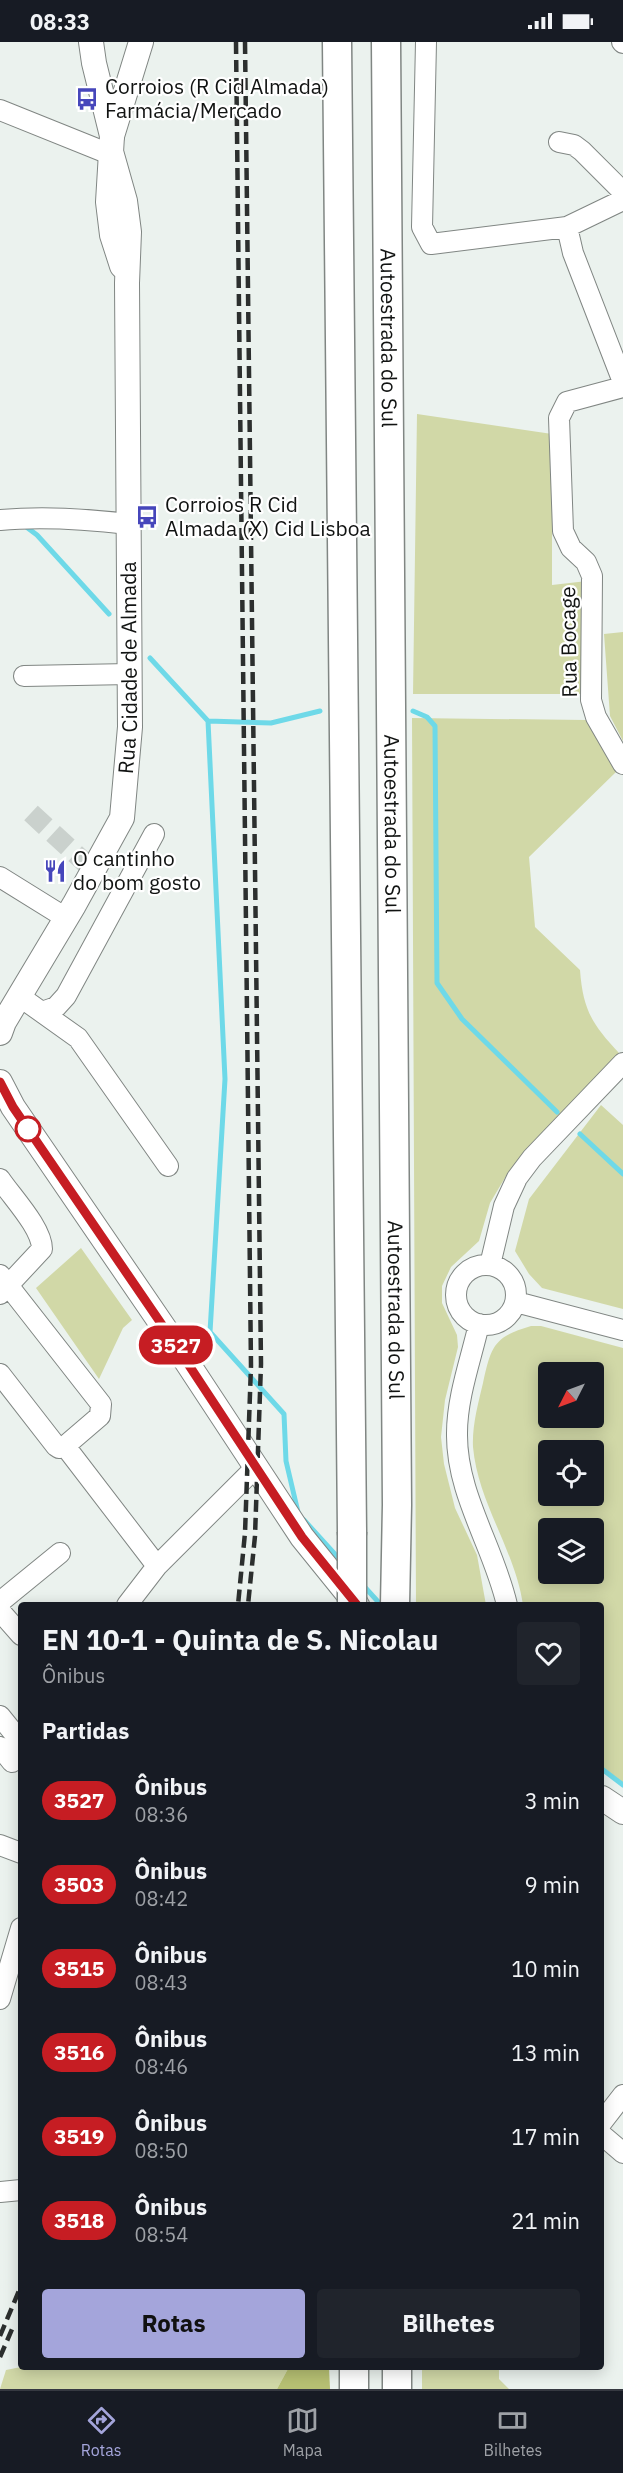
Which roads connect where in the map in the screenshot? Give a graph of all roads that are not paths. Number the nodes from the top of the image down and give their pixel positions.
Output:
1 (91, 42) edge
2 (141, 42) edge
3 (337, 42) edge
4 (386, 42) edge
5 (426, 42) edge
6 (1, 113) edge
7 (559, 142) dead end
8 (112, 146) junction
9 (623, 192) edge
10 (623, 200) edge
11 (567, 227) junction
12 (623, 382) edge
13 (623, 387) edge
14 (0, 520) edge
15 (129, 524) junction
16 (130, 674) junction
17 (24, 676) dead end
18 (623, 764) edge
19 (154, 834) dead end
20 (0, 877) edge
21 (66, 918) junction
22 (19, 996) junction
23 (42, 1012) junction
24 (1, 1026) edge
25 (623, 1063) edge
26 (0, 1082) edge
27 (6, 1103) edge
28 (168, 1166) dead end
29 (0, 1179) edge
30 (490, 1264) junction
31 (3, 1285) edge
32 (516, 1302) junction
33 (479, 1324) junction
34 (623, 1330) edge
35 (0, 1374) edge
36 (65, 1446) junction
37 (256, 1467) junction
38 (60, 1553) dead end
39 (157, 1566) junction
40 (0, 1602) edge
41 (130, 1602) edge
42 (352, 1602) edge
43 (355, 1602) edge
44 (394, 1602) edge
45 (506, 1602) edge
46 (0, 1611) edge
47 (18, 1632) edge
48 (0, 1716) edge
49 (18, 1738) edge
50 (0, 1748) edge
51 (18, 1757) edge
52 (604, 1799) edge
53 (623, 1812) edge
54 (0, 1845) edge
55 (18, 1852) edge
56 (18, 1938) edge
57 (0, 1999) edge
58 (623, 2095) edge
59 (604, 2119) edge
60 (604, 2136) edge
61 (623, 2153) edge
62 (18, 2190) edge
63 (0, 2192) edge
64 (354, 2370) edge
65 (397, 2370) edge
66 (354, 2389) edge
67 (398, 2389) edge

1 - 8 main road, Rua Cidade de Almada
2 - 8 main road, Rua Cidade de Almada
3 - 42 highway, bridge
4 - 44 highway, Autoestrada do Sul
5 - 11 street
6 - 8 street
7 - 9 street
8 - 15 main road, Rua Cidade de Almada
10 - 11 street
11 - 12 street
13 - 18 street, Rua Bocage
14 - 15 street
15 - 16 main road, Rua Cidade de Almada
16 - 17 street
16 - 21 main road, Rua Cidade de Almada
19 - 23 street
20 - 21 street
21 - 22 main road, Rua Cidade de Almada
22 - 23 street
22 - 24 main road, Rua Cidade de Almada
23 - 28 street
25 - 30 street
26 - 27 main road
27 - 37 main road
29 - 31 street
30 - 32 street
30 - 33 street
31 - 36 street
32 - 33 street
32 - 34 street
33 - 45 street
35 - 36 street
36 - 39 street
37 - 39 street
37 - 43 main road
38 - 40 street
39 - 41 street
46 - 47 street
48 - 49 street
50 - 51 street
52 - 53 main road
54 - 55 street
56 - 57 street
58 - 59 street
60 - 61 street
62 - 63 street
64 - 66 highway
65 - 67 highway

